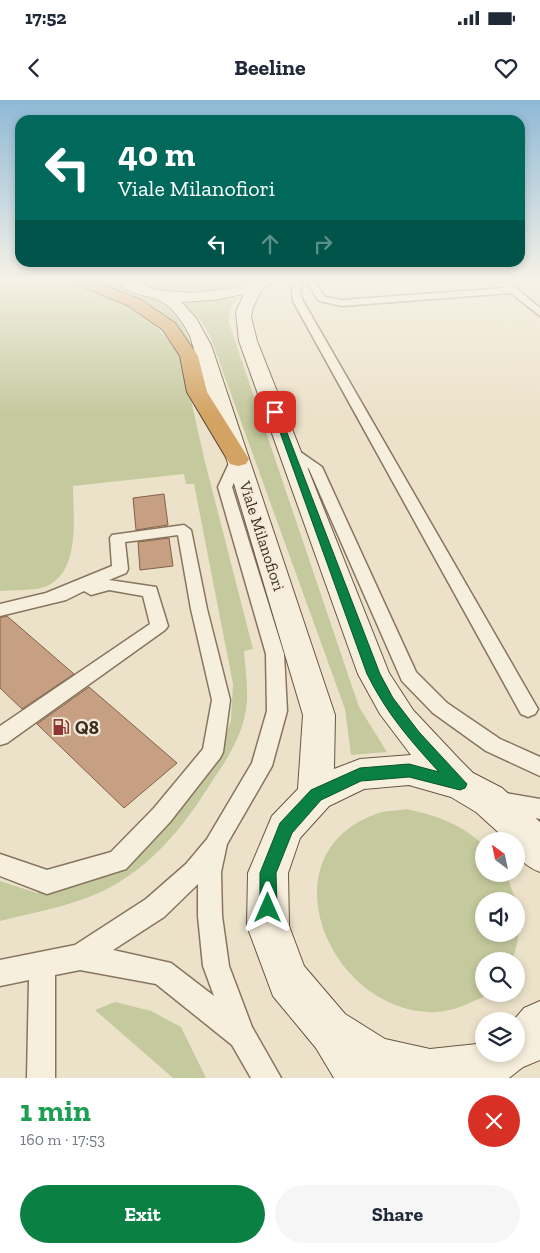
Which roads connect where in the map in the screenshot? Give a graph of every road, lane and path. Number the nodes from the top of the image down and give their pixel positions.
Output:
1 (164, 325) edge
2 (194, 325) edge
3 (243, 325) edge
4 (312, 325) edge
5 (289, 448) junction
6 (238, 459) junction
7 (51, 598) junction
8 (0, 610) edge
9 (528, 708) dead end
10 (0, 737) edge
11 (540, 767) edge
12 (474, 792) junction
13 (316, 795) junction
14 (540, 809) edge
15 (217, 841) junction
16 (540, 854) edge
17 (0, 865) edge
18 (80, 956) junction
19 (42, 965) junction
20 (0, 974) edge
21 (540, 1024) edge
22 (329, 1030) junction
23 (242, 1035) junction
24 (525, 1042) edge
25 (491, 1062) edge
26 (41, 1078) edge
27 (266, 1078) edge
28 (362, 1078) edge

1 - 6 highway
2 - 6 main road, Viale Milanofiori
3 - 5 main road, Viale Milanofiori
4 - 9 lane
5 - 11 lane
5 - 12 main road, Viale Milanofiori
6 - 13 main road, Viale Milanofiori
6 - 15 lane
7 - 8 lane
7 - 10 lane
7 - 17 lane
12 - 13 main road
12 - 14 lane
12 - 16 main road, Viale Milanofiori
13 - 22 main road
15 - 18 lane
15 - 23 lane
18 - 19 lane
18 - 23 lane
19 - 20 lane
19 - 26 lane
21 - 24 main road
22 - 25 main road
22 - 28 main road
23 - 27 lane

